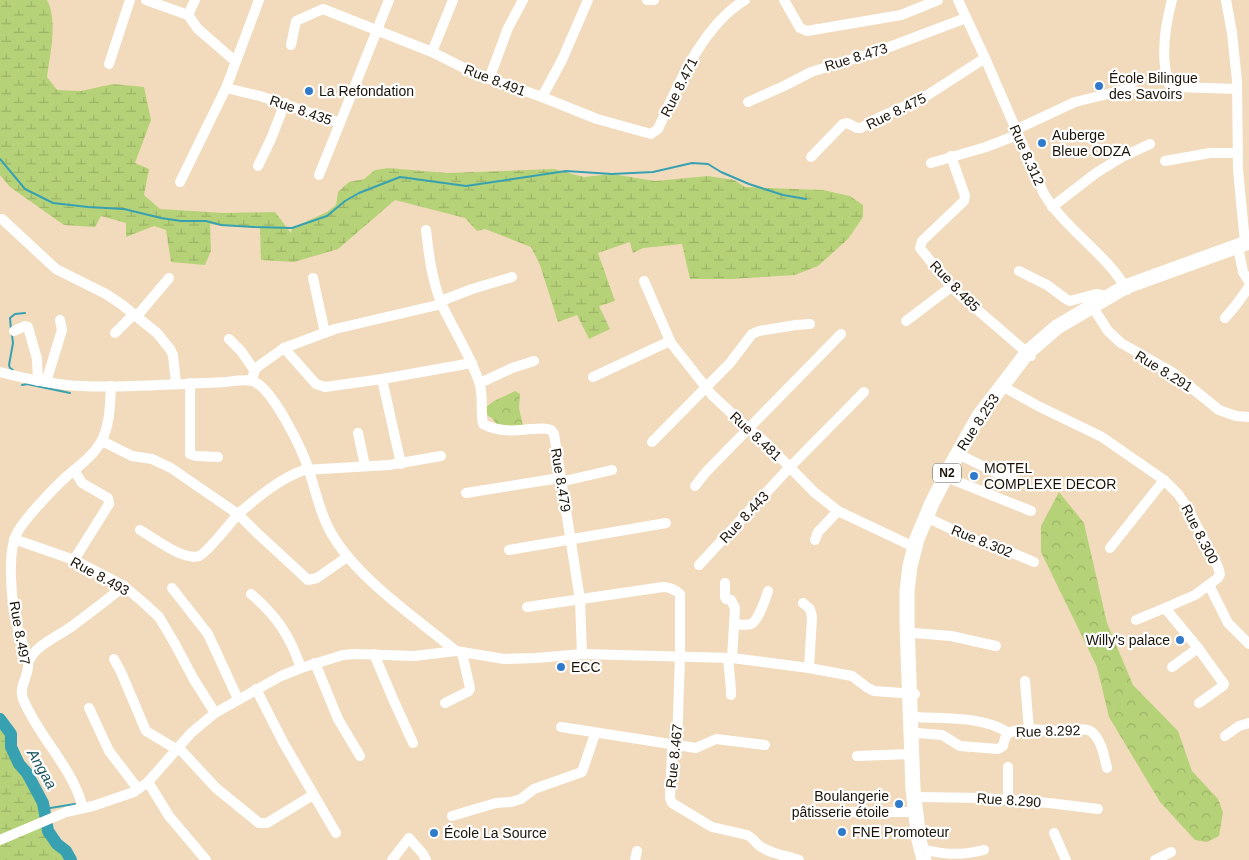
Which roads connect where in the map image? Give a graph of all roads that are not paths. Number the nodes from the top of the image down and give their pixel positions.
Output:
1 (130, 0) edge
2 (146, 0) edge
3 (195, 0) edge
4 (259, 0) edge
5 (389, 0) edge
6 (453, 0) edge
7 (523, 0) edge
8 (588, 0) edge
9 (647, 0) edge
10 (654, 0) edge
11 (745, 0) edge
12 (784, 0) edge
13 (938, 0) edge
14 (958, 0) edge
15 (1172, 0) edge
16 (1226, 0) edge
17 (188, 15) junction
18 (966, 18) junction
19 (377, 29) junction
20 (291, 45) dead end
21 (432, 52) junction
22 (985, 58) junction
23 (235, 61) junction
24 (108, 64) dead end
25 (488, 79) junction
26 (226, 88) junction
27 (1132, 88) dead end
28 (1237, 90) junction
29 (542, 97) junction
30 (748, 102) dead end
31 (284, 103) junction
32 (340, 123) junction
33 (1016, 132) junction
34 (1150, 144) dead end
35 (1237, 153) junction
36 (951, 156) junction
37 (811, 157) dead end
38 (1165, 161) dead end
39 (931, 163) dead end
40 (258, 166) dead end
41 (319, 176) dead end
42 (180, 182) dead end
43 (1052, 207) junction
44 (2, 219) dead end
45 (426, 230) dead end
46 (1245, 246) edge
47 (1019, 271) dead end
48 (512, 277) dead end
49 (169, 278) dead end
50 (313, 278) dead end
51 (644, 280) dead end
52 (1249, 282) edge
53 (951, 287) junction
54 (1249, 287) edge
55 (1126, 289) junction
56 (1107, 296) junction
57 (441, 303) junction
58 (1093, 308) junction
59 (136, 315) junction
60 (1225, 318) dead end
61 (60, 320) dead end
62 (906, 321) dead end
63 (810, 324) dead end
64 (14, 331) dead end
65 (115, 333) dead end
66 (325, 333) junction
67 (841, 334) dead end
68 (229, 340) dead end
69 (670, 341) junction
70 (284, 348) junction
71 (1029, 355) junction
72 (534, 361) dead end
73 (472, 363) junction
74 (0, 372) edge
75 (252, 375) junction
76 (593, 377) dead end
77 (382, 379) junction
78 (42, 382) junction
79 (190, 383) junction
80 (480, 383) junction
81 (176, 384) junction
82 (111, 386) junction
83 (1004, 387) junction
84 (706, 388) junction
85 (864, 392) dead end
86 (1249, 417) edge
87 (749, 428) junction
88 (358, 433) dead end
89 (102, 441) junction
90 (652, 442) dead end
91 (441, 456) dead end
92 (962, 456) junction
93 (218, 457) dead end
94 (401, 464) junction
95 (365, 466) junction
96 (789, 468) junction
97 (309, 469) junction
98 (74, 470) junction
99 (612, 470) dead end
100 (949, 478) junction
101 (1014, 479) dead end
102 (560, 480) junction
103 (1164, 480) junction
104 (695, 486) dead end
105 (466, 493) dead end
106 (838, 511) junction
107 (1031, 512) dead end
108 (238, 514) junction
109 (930, 519) junction
110 (666, 523) dead end
111 (140, 530) dead end
112 (14, 539) junction
113 (571, 540) junction
114 (815, 540) dead end
115 (914, 547) junction
116 (1110, 548) dead end
117 (509, 550) dead end
118 (348, 556) junction
119 (74, 560) junction
120 (1034, 562) dead end
121 (699, 565) dead end
122 (725, 583) dead end
123 (1209, 585) junction
124 (124, 586) junction
125 (172, 588) dead end
126 (768, 591) dead end
127 (251, 594) dead end
128 (580, 600) junction
129 (803, 603) dead end
130 (527, 607) dead end
131 (1165, 608) junction
132 (1136, 620) dead end
133 (734, 624) junction
134 (913, 633) junction
135 (1249, 644) edge
136 (996, 646) dead end
137 (1198, 648) junction
138 (459, 652) junction
139 (374, 654) junction
140 (582, 654) junction
141 (680, 657) junction
142 (114, 658) dead end
143 (730, 658) junction
144 (28, 663) junction
145 (315, 663) junction
146 (1172, 667) dead end
147 (301, 668) junction
148 (809, 668) junction
149 (1025, 681) dead end
150 (256, 689) junction
151 (912, 694) junction
152 (731, 695) dead end
153 (238, 699) junction
154 (446, 703) dead end
155 (1199, 703) dead end
156 (90, 708) dead end
157 (215, 713) junction
158 (916, 717) junction
159 (1249, 723) edge
160 (561, 727) dead end
161 (1029, 730) junction
162 (916, 733) junction
163 (1009, 733) junction
164 (595, 734) junction
165 (1226, 736) dead end
166 (413, 743) dead end
167 (677, 745) junction
168 (764, 745) dead end
169 (177, 748) junction
170 (911, 754) junction
171 (360, 756) dead end
172 (857, 756) dead end
173 (1008, 766) dead end
174 (1107, 768) dead end
175 (148, 782) junction
176 (138, 790) junction
177 (313, 795) junction
178 (1008, 800) junction
179 (917, 804) junction
180 (83, 808) junction
181 (1098, 809) dead end
182 (839, 812) dead end
183 (452, 816) dead end
184 (336, 832) dead end
185 (1054, 833) dead end
186 (0, 840) edge
187 (984, 850) dead end
188 (1171, 852) dead end
189 (425, 857) edge
190 (926, 857) edge
191 (206, 860) edge
192 (392, 860) edge
193 (798, 860) edge
194 (1066, 860) edge
195 (1155, 860) edge

1 - 24 street
2 - 17 street
3 - 17 street
4 - 23 street
5 - 19 street, Rue 8.435
6 - 21 street
7 - 25 street
8 - 29 street, Rue 8.491
9 - 10 street
11 - 29 street, Rue 8.471
12 - 13 street
14 - 18 street, Rue 8.312
15 - 28 street
16 - 28 street
17 - 23 street
18 - 22 street, Rue 8.312
18 - 30 street, Rue 8.473
19 - 20 street, Rue 8.491
19 - 21 street, Rue 8.491
19 - 32 street, Rue 8.435
21 - 25 street, Rue 8.491
22 - 33 street, Rue 8.312
22 - 37 street, Rue 8.475
23 - 26 street
25 - 29 street, Rue 8.491
26 - 31 street, Rue 8.435
26 - 42 street
27 - 33 street
28 - 35 street
31 - 32 street, Rue 8.435
31 - 40 street
32 - 41 street
33 - 36 street
33 - 43 street, Rue 8.312
34 - 43 street
35 - 38 street
35 - 46 street
36 - 39 street
36 - 53 street, Rue 8.485
43 - 55 street, Rue 8.312
44 - 59 street
45 - 57 street, Rue 8.479
46 - 52 street
46 - 55 highway, Rue 8.253 / N2
47 - 56 street
48 - 57 street
49 - 59 street
50 - 66 street
51 - 69 street, Rue 8.481
53 - 62 street
53 - 71 street, Rue 8.485
54 - 60 street
55 - 56 highway, Rue 8.253 / N2
55 - 58 highway, Rue 8.253 / N2
56 - 58 highway, Rue 8.253 / N2
57 - 66 street
57 - 73 street, Rue 8.479
58 - 71 highway, Rue 8.253 / N2
58 - 86 street, Rue 8.291
59 - 65 street
59 - 81 street
61 - 78 street
63 - 84 street
64 - 78 street
66 - 70 street
67 - 87 street
68 - 75 street
69 - 76 street
69 - 84 street, Rue 8.481
70 - 75 street
70 - 77 street
71 - 83 highway, Rue 8.253 / N2
72 - 80 street
73 - 77 street
73 - 80 street, Rue 8.479
74 - 78 street
75 - 79 street
75 - 97 street
77 - 94 street
78 - 82 street
79 - 81 street
79 - 93 street
80 - 102 street, Rue 8.479
81 - 82 street
82 - 89 street, Rue 8.497
83 - 92 highway, Rue 8.253 / N2
83 - 103 street, Rue 8.300
83 - 115 highway, Rue 8.253 / N2
84 - 87 street, Rue 8.481
84 - 90 street
85 - 96 street, Rue 8.443
87 - 96 street, Rue 8.481
87 - 104 street
88 - 95 street
89 - 98 street, Rue 8.497
89 - 108 street
91 - 94 street
92 - 100 highway, Rue 8.253 / N2
92 - 101 street
94 - 95 street
95 - 97 street
96 - 106 street, Rue 8.481
96 - 121 street, Rue 8.443
97 - 108 street
97 - 118 street
98 - 112 street, Rue 8.497
98 - 119 street
99 - 102 street
100 - 107 street
100 - 109 highway, Rue 8.253 / N2
102 - 105 street
102 - 113 street, Rue 8.479
103 - 116 street
103 - 123 street, Rue 8.300
106 - 114 street
106 - 115 street, Rue 8.481
108 - 111 street
108 - 118 street
109 - 120 street, Rue 8.302
109 - 134 highway, Rue 8.253 / N2
110 - 113 street
112 - 119 street, Rue 8.493
112 - 144 street, Rue 8.497
113 - 117 street
113 - 128 street, Rue 8.479
115 - 151 highway, Rue 8.253 / N2
118 - 138 street
119 - 124 street, Rue 8.493
122 - 133 street
123 - 131 street, Rue 8.300
123 - 135 street
124 - 144 street
124 - 157 street, Rue 8.493
125 - 153 street
126 - 133 street
127 - 147 street
128 - 130 street
128 - 140 street, Rue 8.479
128 - 141 street, Rue 8.467
129 - 148 street
131 - 132 street, Rue 8.300
131 - 137 street
133 - 143 street
134 - 136 street
134 - 151 highway, Rue 8.253 / N2
137 - 146 street
137 - 155 street
138 - 139 street
138 - 140 street
138 - 154 street
139 - 145 street
139 - 166 street
140 - 141 street
141 - 143 street
141 - 167 street, Rue 8.467
142 - 169 street
143 - 148 street
143 - 152 street
144 - 180 street, Rue 8.497
145 - 147 street
145 - 171 street
147 - 150 street
148 - 151 street
149 - 161 street
150 - 153 street
150 - 177 street
151 - 158 highway, Rue 8.253 / N2
151 - 170 highway, Rue 8.253 / N2
153 - 157 street
156 - 176 street
157 - 169 street
158 - 162 highway, Rue 8.253 / N2
158 - 163 street
159 - 165 street
160 - 164 street
161 - 163 street, Rue 8.292
161 - 174 street, Rue 8.292
162 - 163 street, Rue 8.292
162 - 179 highway, Rue 8.253 / N2
164 - 167 street
164 - 183 street
167 - 168 street
167 - 193 street, Rue 8.467
169 - 175 street
169 - 177 street
170 - 172 street
170 - 179 highway, Rue 8.253 / N2
173 - 178 street
175 - 176 street
175 - 191 street
176 - 180 street
177 - 184 street
178 - 179 street, Rue 8.290
178 - 181 street, Rue 8.290
179 - 182 street, Rue 8.290
179 - 190 highway, Rue 8.253 / N2
180 - 186 street
185 - 194 street
187 - 190 street
188 - 195 street
189 - 192 street

